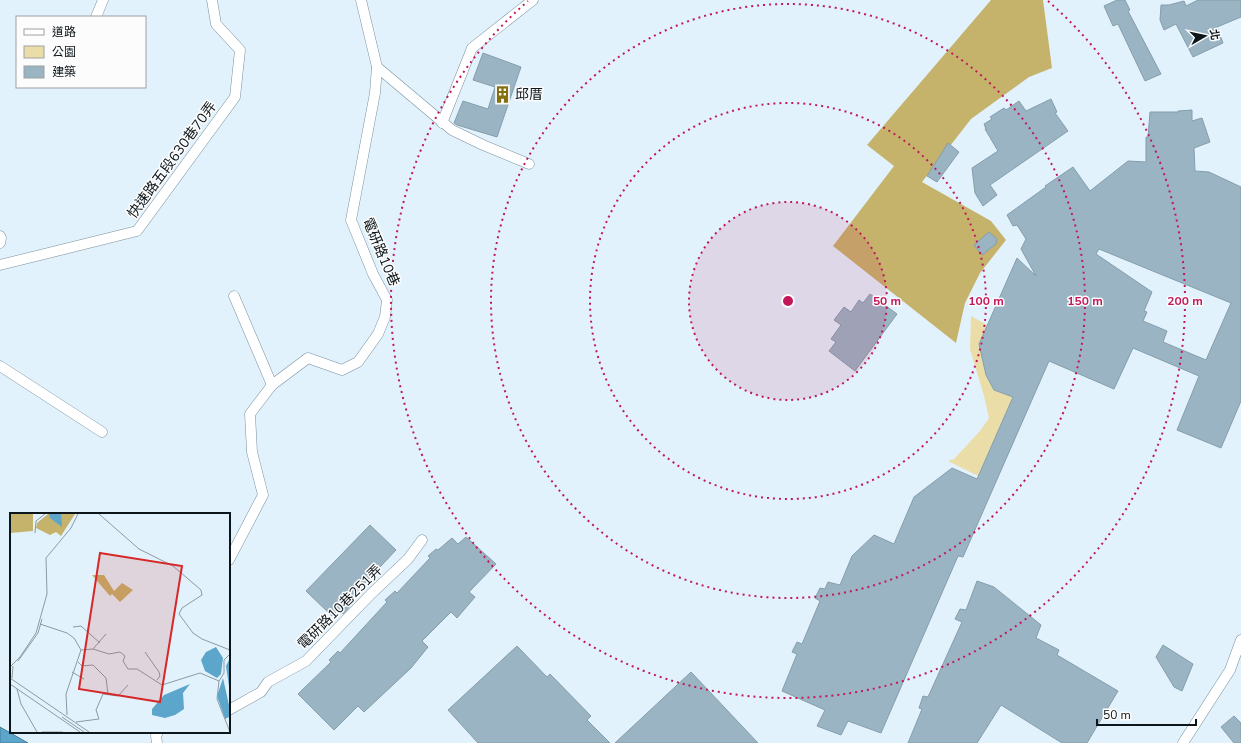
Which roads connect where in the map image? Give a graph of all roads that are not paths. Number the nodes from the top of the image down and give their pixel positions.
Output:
1 (103, 0) edge
2 (212, 0) edge
3 (360, 0) edge
4 (533, 0) edge
5 (96, 16) edge
6 (377, 67) junction
7 (442, 123) junction
8 (529, 164) dead end
9 (0, 236) edge
10 (0, 243) edge
11 (0, 265) edge
12 (234, 296) dead end
13 (0, 366) edge
14 (272, 385) junction
15 (102, 432) dead end
16 (422, 540) dead end
17 (230, 558) edge
18 (1241, 640) edge
19 (230, 709) edge
20 (158, 733) edge
21 (157, 743) edge
22 (1183, 743) edge

1 - 5 street
2 - 11 street, 快速路五段630巷70弄
3 - 6 street, 電研路10巷
4 - 7 street
6 - 7 street
6 - 14 street, 電研路10巷
7 - 8 street
9 - 10 street
12 - 14 street
13 - 15 street
14 - 17 street, 電研路10巷
16 - 19 street, 電研路10巷251弄
18 - 22 street
20 - 21 street

